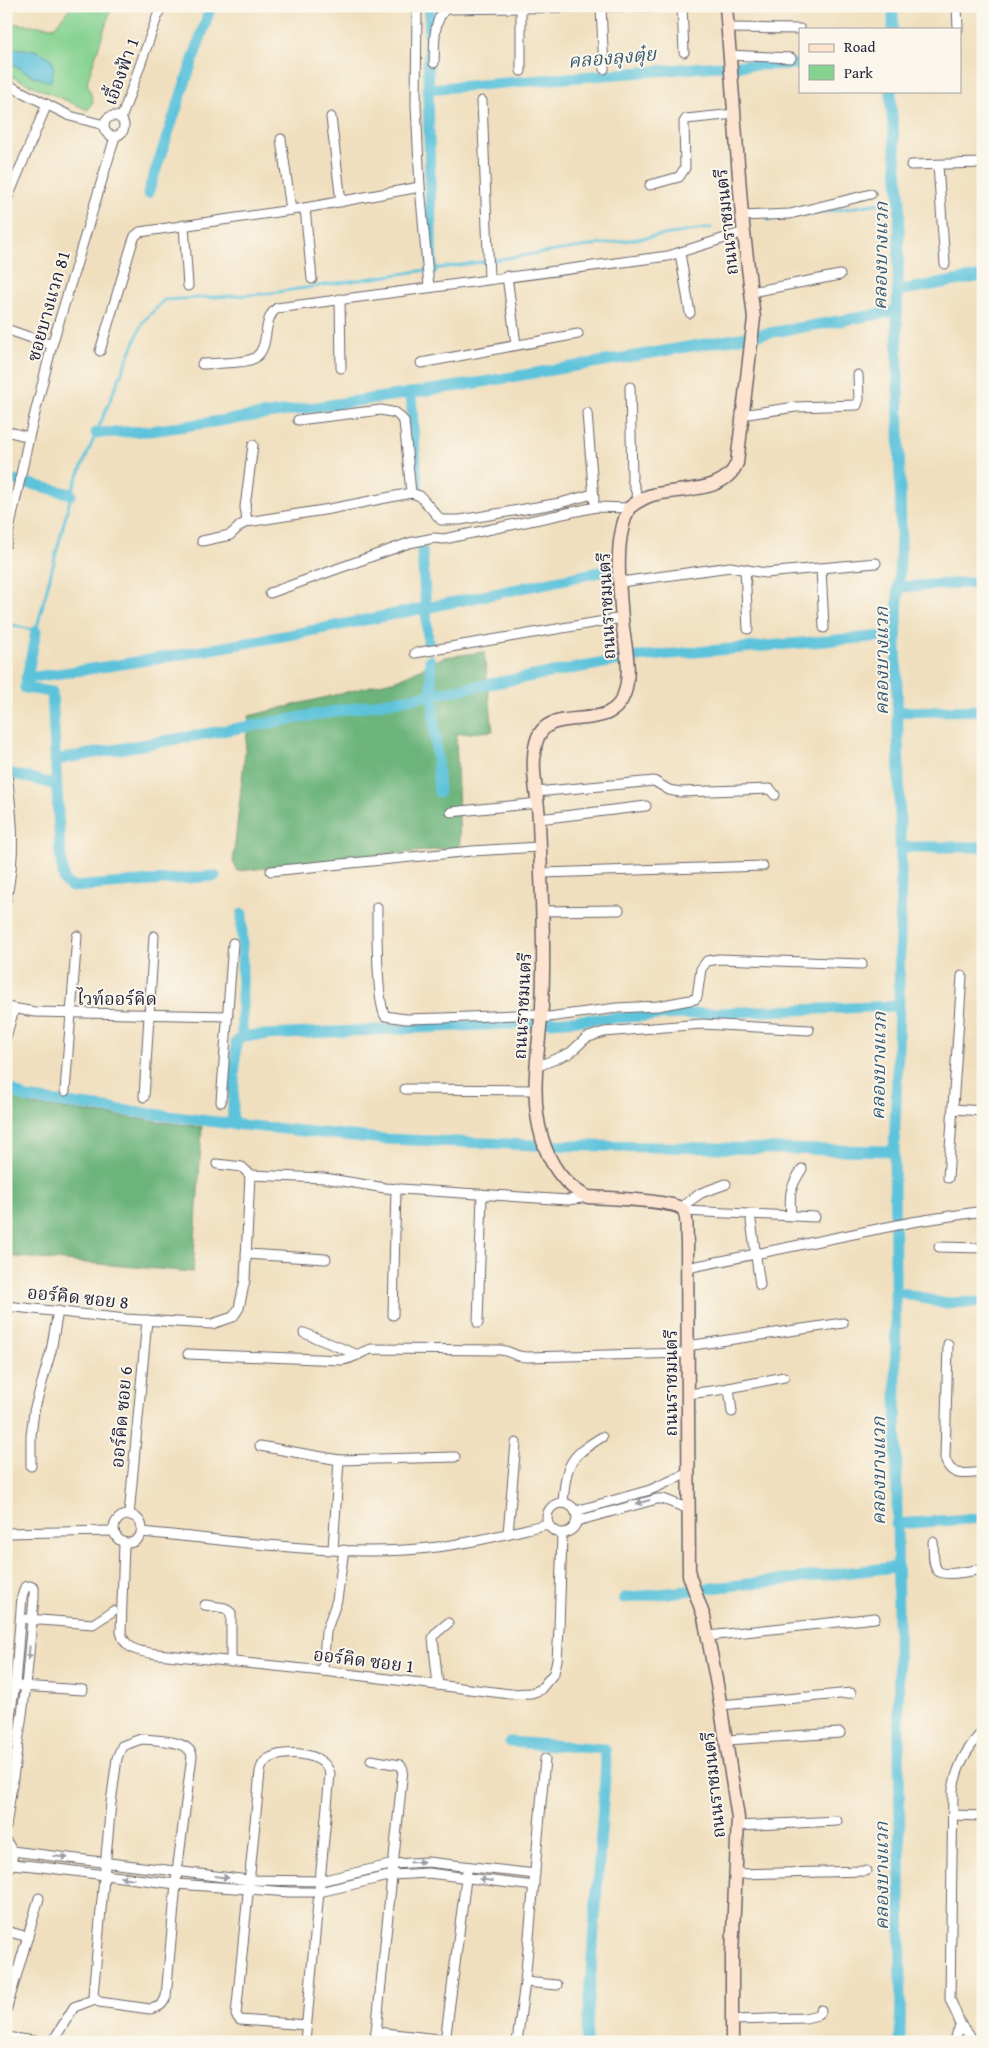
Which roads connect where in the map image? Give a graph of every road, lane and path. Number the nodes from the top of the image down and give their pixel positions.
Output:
1 (161, 6) edge
2 (417, 6) edge
3 (650, 6) edge
4 (682, 6) edge
5 (726, 6) edge
6 (957, 6) edge
7 (540, 7) edge
8 (601, 7) edge
9 (470, 8) edge
10 (521, 8) junction
11 (727, 28) junction
12 (958, 28) edge
13 (799, 29) edge
14 (684, 52) dead end
15 (729, 57) junction
16 (791, 58) dead end
17 (434, 63) dead end
18 (604, 69) dead end
19 (521, 71) dead end
20 (6, 84) edge
21 (482, 100) dead end
22 (47, 104) junction
23 (735, 114) junction
24 (331, 117) dead end
25 (121, 119) junction
26 (104, 125) junction
27 (115, 136) junction
28 (281, 139) dead end
29 (983, 163) edge
30 (938, 165) junction
31 (912, 166) dead end
32 (650, 186) dead end
33 (420, 187) junction
34 (871, 194) dead end
35 (6, 202) edge
36 (341, 202) junction
37 (305, 208) junction
38 (291, 210) junction
39 (742, 216) junction
40 (184, 225) junction
41 (744, 232) junction
42 (680, 253) junction
43 (945, 264) dead end
44 (489, 275) junction
45 (507, 276) junction
46 (840, 276) dead end
47 (312, 278) dead end
48 (429, 284) junction
49 (188, 286) dead end
50 (751, 292) junction
51 (340, 299) junction
52 (690, 313) dead end
53 (6, 329) edge
54 (578, 334) dead end
55 (52, 345) junction
56 (516, 345) junction
57 (100, 351) dead end
58 (421, 363) dead end
59 (202, 364) dead end
60 (341, 368) dead end
61 (858, 375) dead end
62 (630, 387) dead end
63 (587, 413) dead end
64 (741, 415) junction
65 (298, 420) dead end
66 (6, 431) edge
67 (29, 437) junction
68 (253, 445) dead end
69 (411, 493) junction
70 (593, 494) junction
71 (634, 504) junction
72 (596, 507) junction
73 (460, 520) junction
74 (247, 522) junction
75 (462, 535) junction
76 (202, 540) dead end
77 (6, 544) edge
78 (876, 563) dead end
79 (821, 568) junction
80 (744, 569) junction
81 (621, 582) junction
82 (270, 593) dead end
83 (622, 618) junction
84 (824, 628) dead end
85 (748, 629) dead end
86 (415, 653) dead end
87 (7, 771) edge
88 (775, 795) dead end
89 (537, 798) junction
90 (646, 806) dead end
91 (451, 812) dead end
92 (538, 819) junction
93 (540, 847) junction
94 (763, 866) dead end
95 (271, 871) dead end
96 (542, 873) junction
97 (6, 900) edge
98 (377, 907) dead end
99 (542, 910) junction
100 (619, 910) dead end
101 (77, 936) dead end
102 (154, 936) dead end
103 (232, 943) dead end
104 (862, 964) dead end
105 (962, 976) dead end
106 (10, 1008) edge
107 (71, 1014) junction
108 (150, 1014) junction
109 (228, 1016) junction
110 (541, 1016) junction
111 (809, 1030) dead end
112 (6, 1037) edge
113 (536, 1067) junction
114 (405, 1089) dead end
115 (536, 1090) junction
116 (66, 1091) dead end
117 (144, 1097) dead end
118 (221, 1102) dead end
119 (953, 1109) junction
120 (983, 1111) edge
121 (217, 1164) dead end
122 (802, 1169) dead end
123 (250, 1174) junction
124 (948, 1178) dead end
125 (726, 1184) dead end
126 (396, 1188) junction
127 (482, 1194) junction
128 (588, 1197) junction
129 (682, 1209) junction
130 (983, 1211) edge
131 (791, 1215) junction
132 (816, 1217) dead end
133 (751, 1221) dead end
134 (939, 1247) dead end
135 (983, 1248) edge
136 (246, 1254) junction
137 (755, 1254) junction
138 (326, 1259) dead end
139 (687, 1268) junction
140 (760, 1285) dead end
141 (6, 1306) edge
142 (58, 1311) junction
143 (393, 1316) dead end
144 (147, 1320) junction
145 (478, 1323) dead end
146 (843, 1323) dead end
147 (304, 1334) dead end
148 (948, 1344) dead end
149 (687, 1350) junction
150 (188, 1354) dead end
151 (358, 1355) junction
152 (784, 1376) dead end
153 (729, 1388) junction
154 (688, 1394) junction
155 (732, 1412) dead end
156 (602, 1437) dead end
157 (516, 1443) dead end
158 (260, 1446) dead end
159 (455, 1457) dead end
160 (338, 1460) junction
161 (31, 1466) dead end
162 (983, 1472) edge
163 (688, 1473) junction
164 (664, 1485) junction
165 (663, 1499) junction
166 (563, 1503) junction
167 (689, 1509) junction
168 (576, 1511) junction
169 (129, 1515) junction
170 (577, 1521) junction
171 (548, 1524) junction
172 (114, 1531) junction
173 (141, 1532) junction
174 (6, 1533) edge
175 (508, 1533) junction
176 (562, 1534) junction
177 (933, 1542) dead end
178 (124, 1543) junction
179 (333, 1549) junction
180 (344, 1550) junction
181 (983, 1569) edge
182 (205, 1605) dead end
183 (113, 1611) dead end
184 (876, 1618) dead end
185 (21, 1619) junction
186 (32, 1619) junction
187 (448, 1622) dead end
188 (708, 1636) junction
189 (231, 1662) junction
190 (322, 1671) junction
191 (14, 1685) junction
192 (438, 1685) junction
193 (26, 1686) junction
194 (83, 1690) dead end
195 (851, 1693) dead end
196 (721, 1705) junction
197 (983, 1731) edge
198 (840, 1733) dead end
199 (6, 1739) edge
200 (728, 1740) junction
201 (544, 1759) dead end
202 (371, 1760) dead end
203 (953, 1815) junction
204 (983, 1816) edge
205 (837, 1821) dead end
206 (738, 1826) junction
207 (6, 1827) edge
208 (6, 1841) edge
209 (12, 1851) junction
210 (105, 1863) junction
211 (394, 1864) junction
212 (467, 1866) junction
213 (9, 1868) edge
214 (866, 1871) dead end
215 (177, 1872) junction
216 (104, 1874) junction
217 (535, 1874) junction
218 (736, 1874) junction
219 (393, 1875) junction
220 (466, 1877) junction
221 (248, 1880) junction
222 (320, 1881) junction
223 (176, 1884) junction
224 (534, 1886) junction
225 (247, 1890) junction
226 (319, 1892) junction
227 (39, 1898) dead end
228 (6, 1930) edge
229 (28, 1937) junction
230 (525, 1982) junction
231 (557, 1985) dead end
232 (95, 1999) junction
233 (821, 2010) dead end
234 (6, 2011) edge
235 (731, 2020) junction
236 (961, 2025) junction
237 (306, 2026) junction
238 (6, 2037) edge
239 (376, 2037) edge
240 (446, 2041) edge
241 (42, 2042) edge
242 (50, 2042) edge
243 (305, 2042) edge
244 (518, 2042) edge
245 (732, 2042) edge
246 (953, 2042) edge
247 (975, 2042) edge

1 - 25 street, เอื้องฟ้า 1
2 - 33 street
3 - 8 street
4 - 14 street
5 - 11 street, ถนนราชมนตรี
6 - 12 street
7 - 8 street
7 - 10 street
8 - 18 street
9 - 10 street
9 - 17 street
10 - 19 street
11 - 13 street
11 - 15 street, ถนนราชมนตรี
15 - 16 street
15 - 23 street, ถนนราชมนตรี
20 - 22 street
21 - 44 street
22 - 26 street
22 - 35 street
23 - 32 street
23 - 39 street, ถนนราชมนตรี
24 - 36 street
25 - 26 street
25 - 27 street
26 - 27 street
27 - 55 street, ซอยบางแวก 81
28 - 38 street
29 - 30 street
30 - 31 street
30 - 43 street
33 - 36 street
33 - 48 street
34 - 39 street
36 - 37 street
37 - 38 street
37 - 47 street
38 - 40 street
39 - 41 street, ถนนราชมนตรี
40 - 49 street
40 - 57 street
41 - 42 street
41 - 50 street, ถนนราชมนตรี
42 - 45 street
42 - 52 street
44 - 45 street
44 - 48 street
45 - 56 street
46 - 50 street
48 - 51 street
50 - 64 street, ถนนราชมนตรี
51 - 59 street
51 - 60 street
53 - 55 street
54 - 56 street
55 - 67 street, ซอยบางแวก 81
56 - 58 street
61 - 64 street
62 - 71 street
63 - 70 street
64 - 71 street, ถนนราชมนตรี
65 - 69 street
66 - 67 street
67 - 77 street, ซอยบางแวก 81
68 - 74 street
69 - 73 street
69 - 74 street
70 - 72 street
70 - 73 street
71 - 72 street
71 - 81 street, ถนนราชมนตรี
72 - 75 street
73 - 75 street
74 - 76 street
75 - 82 street
78 - 79 street
79 - 80 street
79 - 84 street
80 - 81 street
80 - 85 street
81 - 83 street, ถนนราชมนตรี
83 - 86 street
83 - 89 street, ถนนราชมนตรี
87 - 97 street
88 - 89 street
89 - 91 street
89 - 92 street, ถนนราชมนตรี
90 - 92 street
92 - 93 street, ถนนราชมนตรี
93 - 95 street
93 - 96 street, ถนนราชมนตรี
94 - 96 street
96 - 99 street, ถนนราชมนตรี
98 - 110 street
99 - 100 street
99 - 110 street, ถนนราชมนตรี
101 - 107 street
102 - 108 street
103 - 109 street
104 - 110 street
105 - 119 street
106 - 107 street, ไวท์ออร์คิด
106 - 112 street
107 - 108 street, ไวท์ออร์คิด
107 - 116 street
108 - 109 street, ไวท์ออร์คิด
108 - 117 street
109 - 118 street
110 - 113 street, ถนนราชมนตรี
111 - 113 street
113 - 115 street, ถนนราชมนตรี
114 - 115 street
115 - 128 street, ถนนราชมนตรี
119 - 120 street
119 - 124 street
121 - 123 street
122 - 131 street
123 - 126 street
123 - 136 street, ออร์คิด ซอย 8
125 - 129 street
126 - 127 street
126 - 143 street
127 - 128 street
127 - 145 street
128 - 129 street
129 - 131 street
129 - 139 street, ถนนราชมนตรี
130 - 137 street
131 - 132 street
133 - 137 street
134 - 135 street
136 - 138 street
136 - 144 street, ออร์คิด ซอย 8
137 - 139 street
137 - 140 street
139 - 149 street, ถนนราชมนตรี
141 - 142 street, ออร์คิด ซอย 8
142 - 144 street, ออร์คิด ซอย 8
142 - 161 street
144 - 169 street, ออร์คิด ซอย 6
146 - 149 street
147 - 151 street
148 - 162 street
149 - 151 street
149 - 154 street, ถนนราชมนตรี
150 - 151 street
152 - 153 street
153 - 154 street
153 - 155 street
154 - 163 street, ถนนราชมนตรี
156 - 166 street
157 - 175 street
158 - 160 street
159 - 160 street
160 - 179 street
163 - 164 street
163 - 167 street, ถนนราชมนตรี
164 - 165 street
164 - 168 street
165 - 167 street
165 -> 170 street
166 - 168 street
166 - 171 street
167 - 188 street, ถนนราชมนตรี
168 - 170 street
169 - 172 street
169 - 173 street
170 - 176 street
171 - 175 street
171 - 176 street
172 - 174 street
172 - 178 street
173 - 178 street
173 - 179 street
175 - 180 street
176 - 192 street, ออร์คิด ซอย 1
177 - 181 street
178 - 189 street, ออร์คิด ซอย 1
179 - 180 street
180 - 190 street
182 - 189 street
183 - 186 street
184 - 188 street
185 - 186 street
185 - 186 street
185 - 191 street
186 -> 193 street
187 - 192 street
188 - 196 street, ถนนราชมนตรี
189 - 190 street, ออร์คิด ซอย 1
190 - 192 street, ออร์คิด ซอย 1
191 - 193 street
191 - 199 street
193 - 194 street
193 - 207 street
195 - 196 street
196 - 200 street, ถนนราชมนตรี
197 - 203 street
198 - 200 street
200 - 206 street, ถนนราชมนตรี
201 - 217 street
202 - 211 street
203 - 204 street
203 - 236 street
205 - 206 street
206 - 218 street, ถนนราชมนตรี
208 - 209 street
209 -> 210 street
209 - 213 street
210 - 215 street
210 - 215 street
210 - 216 street
211 -> 212 street
211 - 219 street
211 - 222 street
212 - 217 street
212 - 220 street
213 - 216 street
214 - 218 street
215 -> 221 street
215 - 223 street
223 -> 216 street
216 - 232 street
217 - 224 street
218 - 235 street, ถนนราชมนตรี
219 - 220 street
219 - 226 street
219 - 239 street
224 -> 220 street
220 - 240 street
221 - 222 street
221 - 222 street
221 - 225 street
222 - 226 street
223 - 225 street
223 - 232 street
224 - 230 street
225 - 226 street
225 - 237 street
226 - 237 street
227 - 229 street
228 - 229 street
229 - 234 street
230 - 231 street
230 - 244 street
232 - 242 street
233 - 235 street
235 - 245 street, ถนนราชมนตรี
236 - 246 street
236 - 247 street
237 - 243 street
238 - 241 street
239 - 240 street

